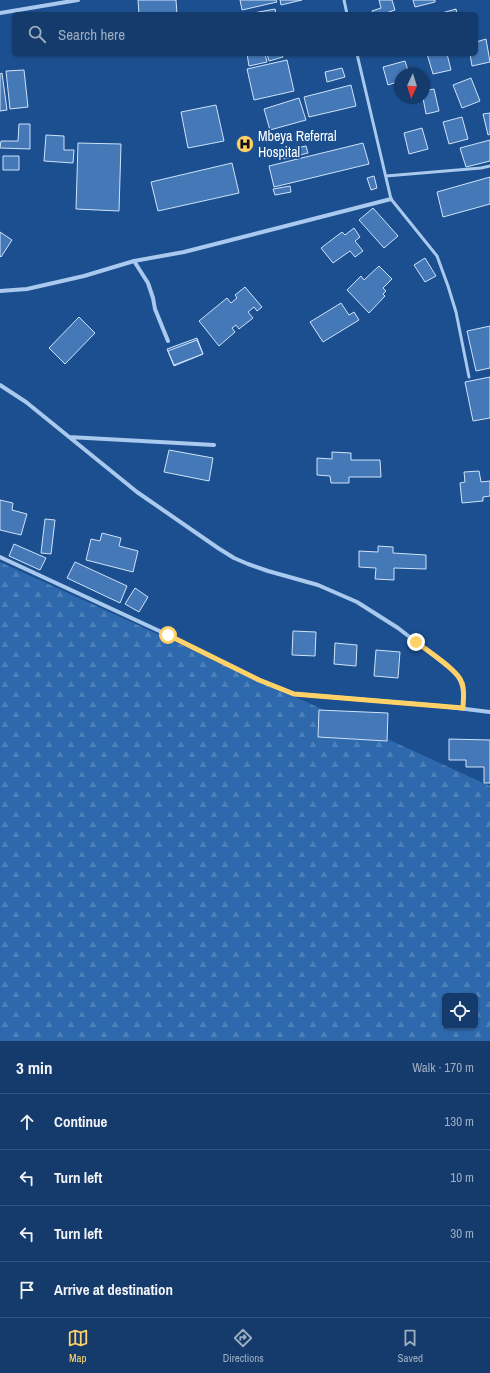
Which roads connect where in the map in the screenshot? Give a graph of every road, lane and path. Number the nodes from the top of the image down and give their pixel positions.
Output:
1 (78, 0) edge
2 (344, 0) edge
3 (347, 12) edge
4 (0, 13) edge
5 (357, 56) edge
6 (490, 166) edge
7 (386, 176) junction
8 (391, 199) junction
9 (134, 261) junction
10 (0, 291) edge
11 (168, 341) dead end
12 (469, 377) dead end
13 (0, 385) edge
14 (69, 438) junction
15 (214, 445) dead end
16 (0, 557) edge
17 (463, 708) junction
18 (490, 712) edge

1 - 4 street
2 - 3 lane
5 - 7 lane
6 - 7 lane
7 - 8 lane
8 - 9 street
8 - 12 lane
9 - 10 street
9 - 11 street
13 - 14 street
14 - 15 street
14 - 17 street
16 - 17 street
17 - 18 street

